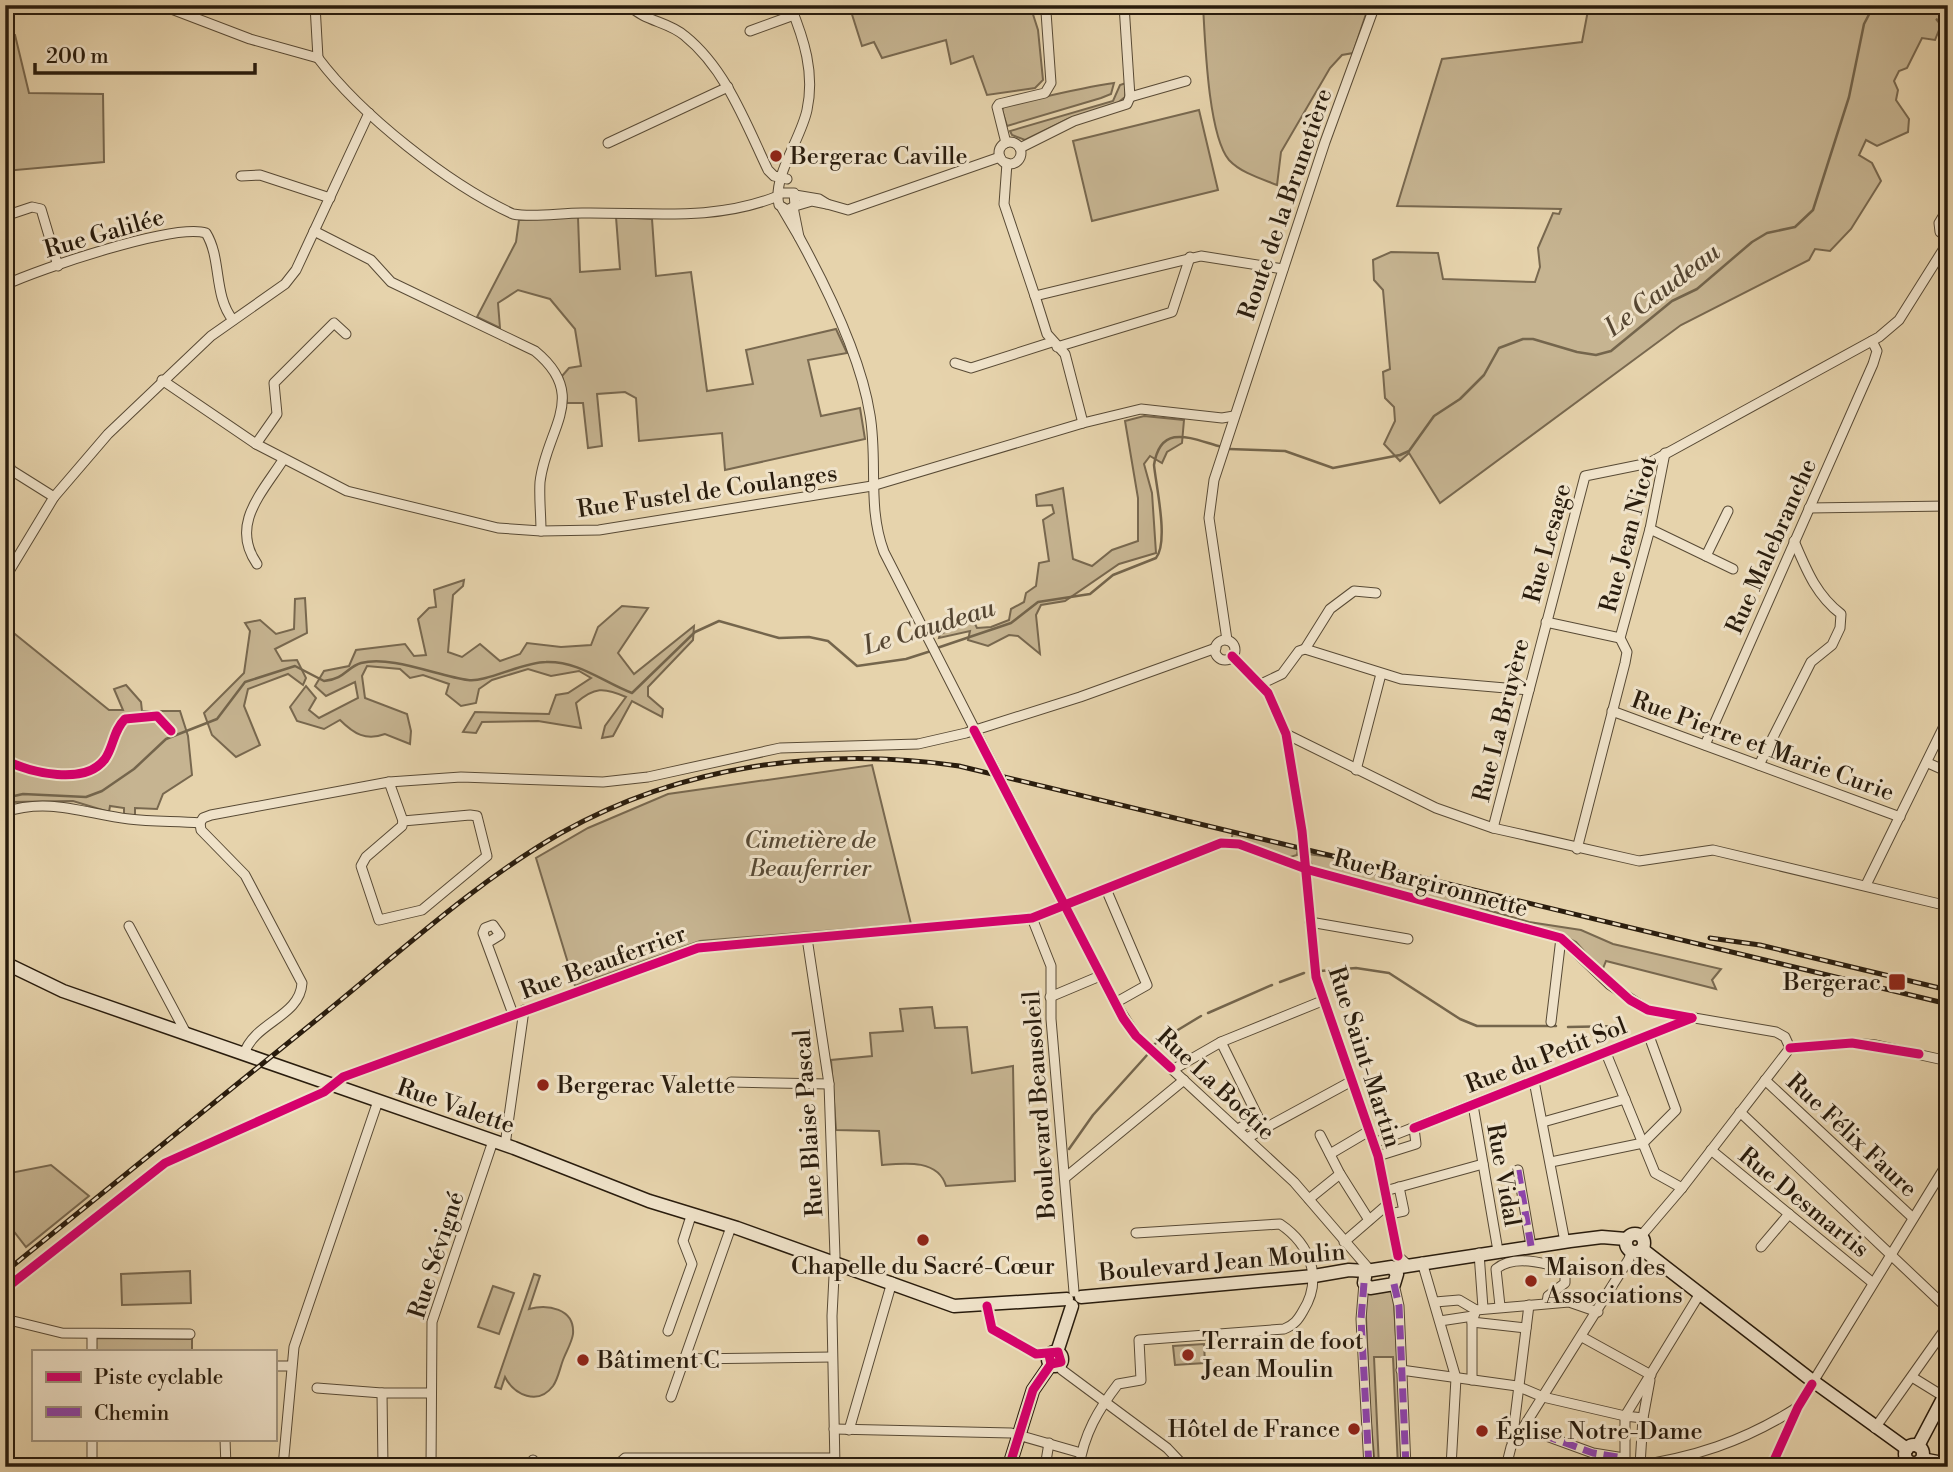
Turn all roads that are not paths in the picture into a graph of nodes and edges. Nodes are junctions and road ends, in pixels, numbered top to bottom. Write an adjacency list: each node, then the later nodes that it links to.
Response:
1 (161, 5): 10 (street)
2 (315, 5): 10 (street)
3 (629, 5): 12 (street)
4 (790, 5): 8 (street)
5 (1040, 5): 16 (street)
6 (1124, 5): 13 (street)
7 (1375, 5): 33 (street, Route de la Brunetière)
8 (794, 15): 9 (street); 20 (street)
9 (750, 31)
10 (318, 58): 14 (street)
11 (1186, 81): 13 (street)
12 (728, 87): 15 (street); 20 (street)
13 (1130, 97): 17 (street)
14 (369, 114): 22 (street); 23 (street)
15 (608, 143)
16 (1006, 143): 17 (street); 18 (street)
17 (1020, 148): 18 (street)
18 (1004, 160): 24 (street); 35 (street)
19 (241, 176): 22 (street)
20 (784, 179): 21 (street); 23 (street)
21 (794, 194): 23 (street); 24 (street); 25 (street)
22 (330, 198): 28 (street)
23 (781, 201): 25 (street); 29 (street)
24 (827, 204): 25 (street)
25 (794, 206): 29 (street)
26 (1948, 208): 30 (street)
27 (5, 216): 32 (street)
28 (314, 231): 36 (street); 54 (street)
29 (800, 237): 48 (street, Rue La Boétie)
30 (1948, 239): 38 (street, Rue Jean Nicot)
31 (1190, 257): 33 (street); 35 (street); 39 (street)
32 (58, 266): 34 (street, Rue Galilée); 36 (street, Rue Galilée)
33 (1283, 269): 42 (street, Route de la Brunetière)
34 (5, 285)
35 (1035, 296): 39 (street)
36 (233, 320): 41 (street)
37 (346, 334): 44 (street)
38 (1868, 343): 45 (street, Rue Jean Nicot); 51 (street, Rue Malebranche)
39 (1055, 345): 40 (street); 43 (street)
40 (955, 363)
41 (162, 380): 44 (street, Rue Fustel de Coulanges); 49 (street)
42 (1234, 416): 43 (street, Rue Fustel de Coulanges); 63 (street, Route de la Brunetière)
43 (1083, 423): 48 (street, Rue Fustel de Coulanges)
44 (256, 444): 47 (street, Rue Fustel de Coulanges)
45 (1665, 453): 53 (street, Rue Jean Nicot); 61 (street, Rue Lesage)
46 (6, 460): 49 (street)
47 (283, 460): 54 (street, Rue Fustel de Coulanges); 57 (street)
48 (872, 486): 54 (street, Rue Fustel de Coulanges); 72 (street, Rue La Boétie)
49 (54, 497): 59 (street)
50 (1948, 506): 51 (street)
51 (1809, 508): 55 (street, Rue Malebranche)
52 (1728, 511): 56 (street)
53 (1650, 529): 56 (street); 62 (street, Rue Jean Nicot)
54 (541, 531)
55 (1794, 541): 74 (street, Rue Malebranche); 76 (street)
56 (1706, 556): 58 (street)
57 (257, 564)
58 (1732, 569)
59 (5, 578)
60 (1376, 593): 65 (street)
61 (1546, 622): 62 (street); 69 (street, Rue La Bruyère)
62 (1620, 638): 70 (street, Rue Jean Nicot)
63 (1227, 640): 64 (street); 66 (street)
64 (1216, 648): 66 (street); 72 (street)
65 (1305, 649): 67 (street); 68 (street)
66 (1232, 656): 68 (street, Rue Saint-Martin)
67 (1381, 674): 69 (street); 77 (street)
68 (1261, 684): 73 (street, Rue Saint-Martin)
69 (1529, 690): 84 (street, Rue La Bruyère)
70 (1612, 711): 74 (street, Rue Pierre et Marie Curie); 85 (street, Rue Jean Nicot)
71 (1948, 718): 75 (street)
72 (974, 730): 79 (street); 91 (street, Rue La Boétie)
73 (1286, 734): 77 (street); 87 (street, Rue Saint-Martin)
74 (1705, 745): 76 (street, Rue Pierre et Marie Curie)
75 (1928, 763): 78 (street); 81 (street)
76 (1759, 765): 81 (street, Rue Pierre et Marie Curie)
77 (1356, 769): 84 (street)
78 (1948, 772)
79 (389, 782): 82 (street); 83 (street)
80 (5, 812): 83 (street)
81 (1900, 817): 89 (street)
82 (403, 821): 82 (street)
83 (200, 823): 114 (street)
84 (1493, 828): 85 (street)
85 (1577, 849): 88 (street)
86 (1821, 864): 88 (street)
87 (1304, 868): 90 (street, Rue Bargironnette); 94 (street, Rue Saint-Martin); 98 (street, Rue Bargironnette)
88 (1818, 875): 89 (street)
89 (1866, 885): 92 (street)
90 (1106, 889): 91 (street, Rue Bargironnette); 104 (street)
91 (1064, 906): 93 (street, Rue Beauferrier); 101 (street, Rue La Boétie)
92 (1948, 906)
93 (1032, 918): 96 (street, Rue Beauferrier); 102 (street, Boulevard Beausoleil)
94 (1310, 922): 97 (street); 103 (street, Rue Saint-Martin)
95 (129, 926): 109 (street)
96 (807, 938): 105 (street, Rue Beauferrier); 122 (street, Rue Blaise Pascal)
97 (1408, 939)
98 (1561, 939): 107 (street, Rue Bargironnette); 108 (street)
99 (486, 943): 106 (street)
100 (5, 963): 109 (main road, Rue Valette)
101 (1100, 976): 102 (street); 104 (street, Rue La Boétie)
102 (1051, 997): 145 (street, Boulevard Beausoleil)
103 (1322, 1001): 111 (street); 121 (street, Rue Saint-Martin)
104 (1115, 1003): 116 (street, Rue La Boétie)
105 (524, 1010): 106 (street, Rue Beauferrier); 134 (street, Rue Sévigné)
106 (513, 1014): 123 (street, Rue Beauferrier)
107 (1692, 1018): 110 (street, Rue du Petit Sol); 112 (street, Rue Bargironnette)
108 (1551, 1022)
109 (186, 1033): 114 (main road, Rue Valette)
110 (1649, 1036): 113 (street, Rue du Petit Sol); 136 (street)
111 (1221, 1042): 116 (street); 130 (street)
112 (1790, 1048): 115 (street); 118 (street)
113 (1606, 1053): 119 (street, Rue du Petit Sol); 124 (street)
114 (244, 1054): 123 (main road, Rue Valette)
115 (1948, 1061)
116 (1174, 1069): 117 (street, Rue La Boétie)
117 (1184, 1080): 130 (street, Rue La Boétie); 145 (street)
118 (1765, 1080): 127 (street); 155 (street, Rue Félix Faure)
119 (1534, 1081): 126 (street, Rue du Petit Sol); 128 (street)
120 (731, 1082): 122 (street)
121 (1350, 1082): 131 (street, Rue Saint-Martin); 133 (street)
122 (829, 1084): 170 (street, Rue Blaise Pascal)
123 (333, 1085): 125 (main road, Rue Valette); 177 (street, Rue Beauferrier)
124 (1625, 1098): 128 (street); 136 (street)
125 (378, 1101): 134 (main road, Rue Valette); 202 (street)
126 (1473, 1105): 129 (street, Rue du Petit Sol); 142 (street, Rue Vidal)
127 (1740, 1112): 137 (street); 168 (street)
128 (1542, 1122): 140 (street)
129 (1414, 1128): 135 (street, Rue du Petit Sol); 139 (street)
130 (1238, 1129): 133 (street, Rue La Boétie)
131 (1369, 1131): 135 (street, Rue Saint-Martin); 138 (street)
132 (1320, 1135): 138 (street)
133 (1247, 1138): 150 (street, Rue La Boétie)
134 (499, 1143): 146 (main road, Rue Valette); 212 (street, Rue Sévigné)
135 (1374, 1143): 139 (street, Rue Saint-Martin)
136 (1643, 1143): 140 (street); 148 (street)
137 (1711, 1150): 148 (street); 153 (street, Rue Desmartis)
138 (1330, 1154): 144 (street)
139 (1378, 1156): 149 (street, Rue Saint-Martin)
140 (1551, 1162): 161 (street)
141 (1948, 1162): 155 (street)
142 (1483, 1164): 147 (street); 165 (street, Rue Vidal)
143 (1518, 1170): 163 (street)
144 (1340, 1174): 150 (street); 157 (street)
145 (1066, 1177): 179 (street, Boulevard Beausoleil)
146 (615, 1186): 154 (main road, Rue Valette); 156 (main road, Rue Valette)
147 (1399, 1187): 149 (street); 152 (street)
148 (1682, 1188): 162 (street)
149 (1385, 1191): 151 (street, Rue Saint-Martin)
150 (1309, 1199): 160 (street, Rue La Boétie)
151 (1388, 1204): 152 (street, Rue Saint-Martin); 157 (street)
152 (1390, 1214): 171 (street, Rue Saint-Martin)
153 (1789, 1214): 164 (street); 176 (street, Rue Desmartis)
154 (691, 1216): 156 (main road, Rue Valette); 193 (street)
155 (1913, 1219): 168 (street)
156 (712, 1220): 158 (main road, Rue Valette)
157 (1369, 1220): 160 (street)
158 (732, 1227): 170 (main road, Rue Valette); 199 (street)
159 (1136, 1233): 174 (street)
160 (1344, 1242): 166 (street, Rue La Boétie)
161 (1565, 1242): 162 (main road); 163 (main road)
162 (1635, 1244): 178 (main road); 187 (street)
163 (1531, 1246): 165 (main road)
164 (1761, 1247)
165 (1498, 1251): 167 (main road)
166 (1354, 1252): 172 (street); 173 (street, Rue La Boétie)
167 (1479, 1253): 169 (main road); 188 (street)
168 (1889, 1257): 176 (street); 186 (street)
169 (1422, 1262): 171 (main road); 180 (street)
170 (835, 1263): 175 (main road, Rue Valette); 198 (street, Rue Blaise Pascal)
171 (1397, 1269): 173 (main road); 173 (main road); 203 (street, Rue Saint-Martin)
172 (1349, 1270): 173 (main road, Boulevard Jean Moulin); 174 (main road, Boulevard Jean Moulin)
173 (1367, 1274): 246 (street)
174 (1314, 1276): 179 (main road, Boulevard Jean Moulin); 216 (street)
175 (891, 1282): 183 (main road, Rue Valette); 223 (street)
176 (1873, 1283): 208 (street)
177 (5, 1289)
178 (1699, 1295): 204 (street); 208 (main road)
179 (1073, 1299): 184 (main road, Boulevard Jean Moulin); 200 (main road, Boulevard Beausoleil)
180 (1434, 1302): 188 (street); 190 (street)
181 (1547, 1303): 182 (street); 185 (street); 187 (street)
182 (1529, 1305): 185 (street); 192 (street)
183 (954, 1306): 184 (main road, Boulevard Jean Moulin)
184 (987, 1306): 200 (street)
185 (1500, 1307): 188 (street)
186 (1948, 1308)
187 (1598, 1312): 196 (street)
188 (1476, 1314): 190 (street); 192 (street); 207 (street)
189 (5, 1319): 194 (street)
190 (1440, 1321): 206 (street)
191 (1948, 1325): 205 (street)
192 (1526, 1328): 209 (street)
193 (668, 1331)
194 (92, 1334): 195 (street); 197 (street)
195 (190, 1334)
196 (1582, 1337): 204 (street); 214 (street)
197 (92, 1350)
198 (832, 1357): 199 (street); 222 (street, Rue Blaise Pascal)
199 (685, 1359): 215 (street)
200 (1054, 1359): 216 (street); 224 (main road, Boulevard Beausoleil)
201 (276, 1366): 202 (street)
202 (290, 1366): 238 (street)
203 (1401, 1370): 206 (street); 247 (street, Rue Saint-Martin)
204 (1651, 1375): 218 (street); 219 (street)
205 (1912, 1377): 213 (street); 221 (street)
206 (1456, 1378): 207 (street); 248 (street)
207 (1472, 1380): 209 (street)
208 (1814, 1381): 217 (street); 221 (main road)
209 (1517, 1386): 214 (street); 228 (street)
210 (317, 1388): 211 (street)
211 (382, 1393): 212 (street); 239 (street)
212 (429, 1393): 240 (street, Rue Sévigné)
213 (1946, 1395): 229 (main road)
214 (1543, 1396): 218 (street); 220 (street)
215 (671, 1397)
216 (1103, 1403): 230 (street); 245 (street)
217 (1798, 1407): 235 (street); 250 (street)
218 (1625, 1416): 219 (street); 233 (street)
219 (1643, 1418): 235 (street)
220 (1524, 1428): 228 (street); 233 (street)
221 (1875, 1428): 229 (main road)
222 (834, 1429): 223 (street); 231 (street, Rue Blaise Pascal)
223 (849, 1430): 224 (street)
224 (1020, 1435): 227 (street); 242 (main road, Boulevard Beausoleil)
225 (92, 1440): 236 (street)
226 (225, 1440): 237 (street)
227 (1049, 1443): 230 (street); 243 (street)
228 (1511, 1447): 249 (street)
229 (1912, 1447): 232 (main road)
230 (1081, 1452): 244 (street)
231 (834, 1462): 241 (street)
232 (1914, 1463): 234 (main road)
233 (1626, 1464): 235 (street)
234 (1948, 1464)
235 (1640, 1465)
236 (92, 1467)
237 (226, 1467)
238 (283, 1467)
239 (383, 1467)
240 (431, 1467)
241 (615, 1467)
242 (1009, 1467)
243 (1045, 1467)
244 (1079, 1467)
245 (1185, 1467)
246 (1369, 1467)
247 (1406, 1467)
248 (1451, 1467)
249 (1506, 1467)
250 (1771, 1467)

